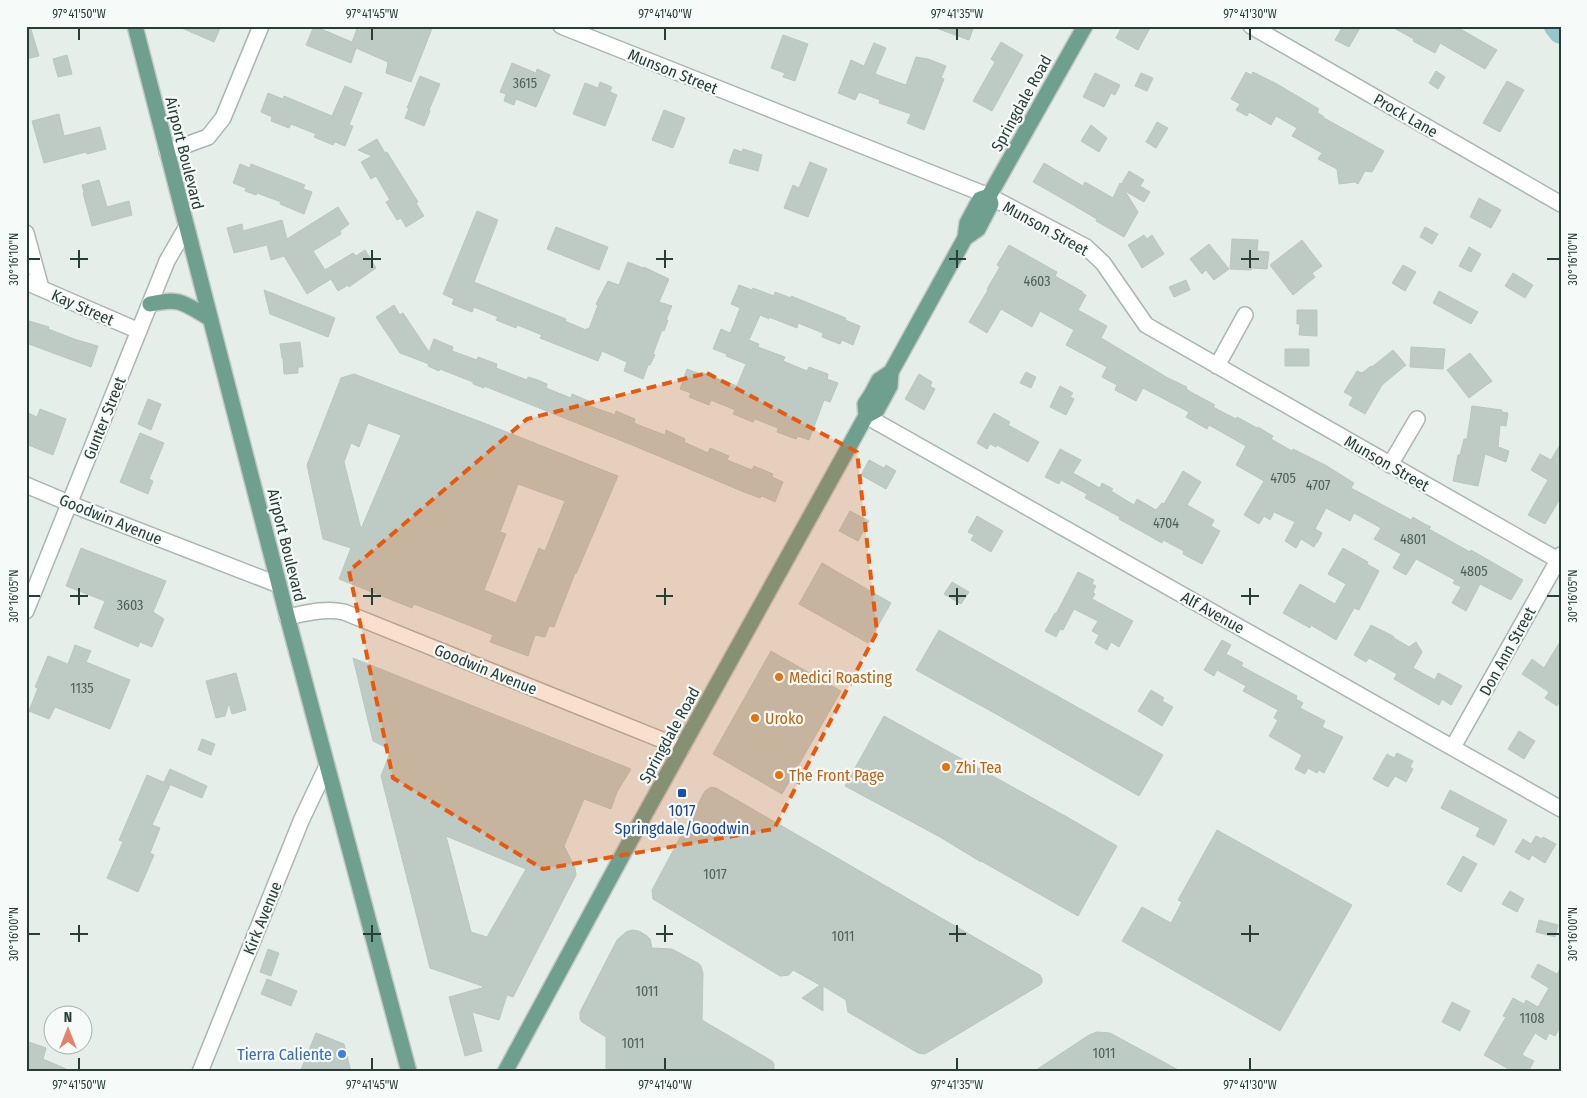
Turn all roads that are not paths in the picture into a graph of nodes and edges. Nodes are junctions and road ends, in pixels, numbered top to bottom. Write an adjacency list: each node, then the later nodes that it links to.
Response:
1 (135, 26): 6 (main road, Airport Boulevard)
2 (260, 26): 6 (street)
3 (560, 26): 7 (street, Munson Street)
4 (1084, 26): 7 (main road, Springdale Road)
5 (1251, 26): 8 (street, Prock Lane)
6 (167, 152): 9 (main road, Airport Boulevard)
7 (989, 196): 17 (street, Munson Street); 18 (main road, Springdale Road)
8 (1561, 204)
9 (186, 228): 13 (street, Gunter Street); 15 (main road, Airport Boulevard)
10 (26, 233): 12 (street)
11 (26, 282): 12 (street, Kay Street)
12 (41, 288): 16 (street, Kay Street)
13 (150, 304): 15 (main road); 16 (street, Gunter Street)
14 (1245, 315): 17 (street)
15 (209, 318): 24 (main road, Airport Boulevard)
16 (139, 331): 22 (street, Gunter Street)
17 (1217, 366): 20 (street, Munson Street)
18 (866, 416): 27 (street, Alf Avenue); 28 (main road, Springdale Road)
19 (1417, 419): 20 (street)
20 (1390, 466): 23 (street, Munson Street)
21 (26, 485): 22 (street, Goodwin Avenue)
22 (69, 503): 24 (street, Goodwin Avenue); 25 (street, Gunter Street)
23 (1559, 557): 27 (street, Don Ann Street)
24 (279, 585): 26 (main road, Airport Boulevard)
25 (26, 611)
26 (287, 617): 28 (street, Goodwin Avenue); 29 (main road, Airport Boulevard)
27 (1453, 747): 30 (street, Alf Avenue)
28 (682, 748): 33 (main road, Springdale Road)
29 (327, 766): 31 (street, Kirk Avenue); 32 (main road, Airport Boulevard)
30 (1561, 809)
31 (200, 1072)
32 (409, 1072)
33 (505, 1072)

